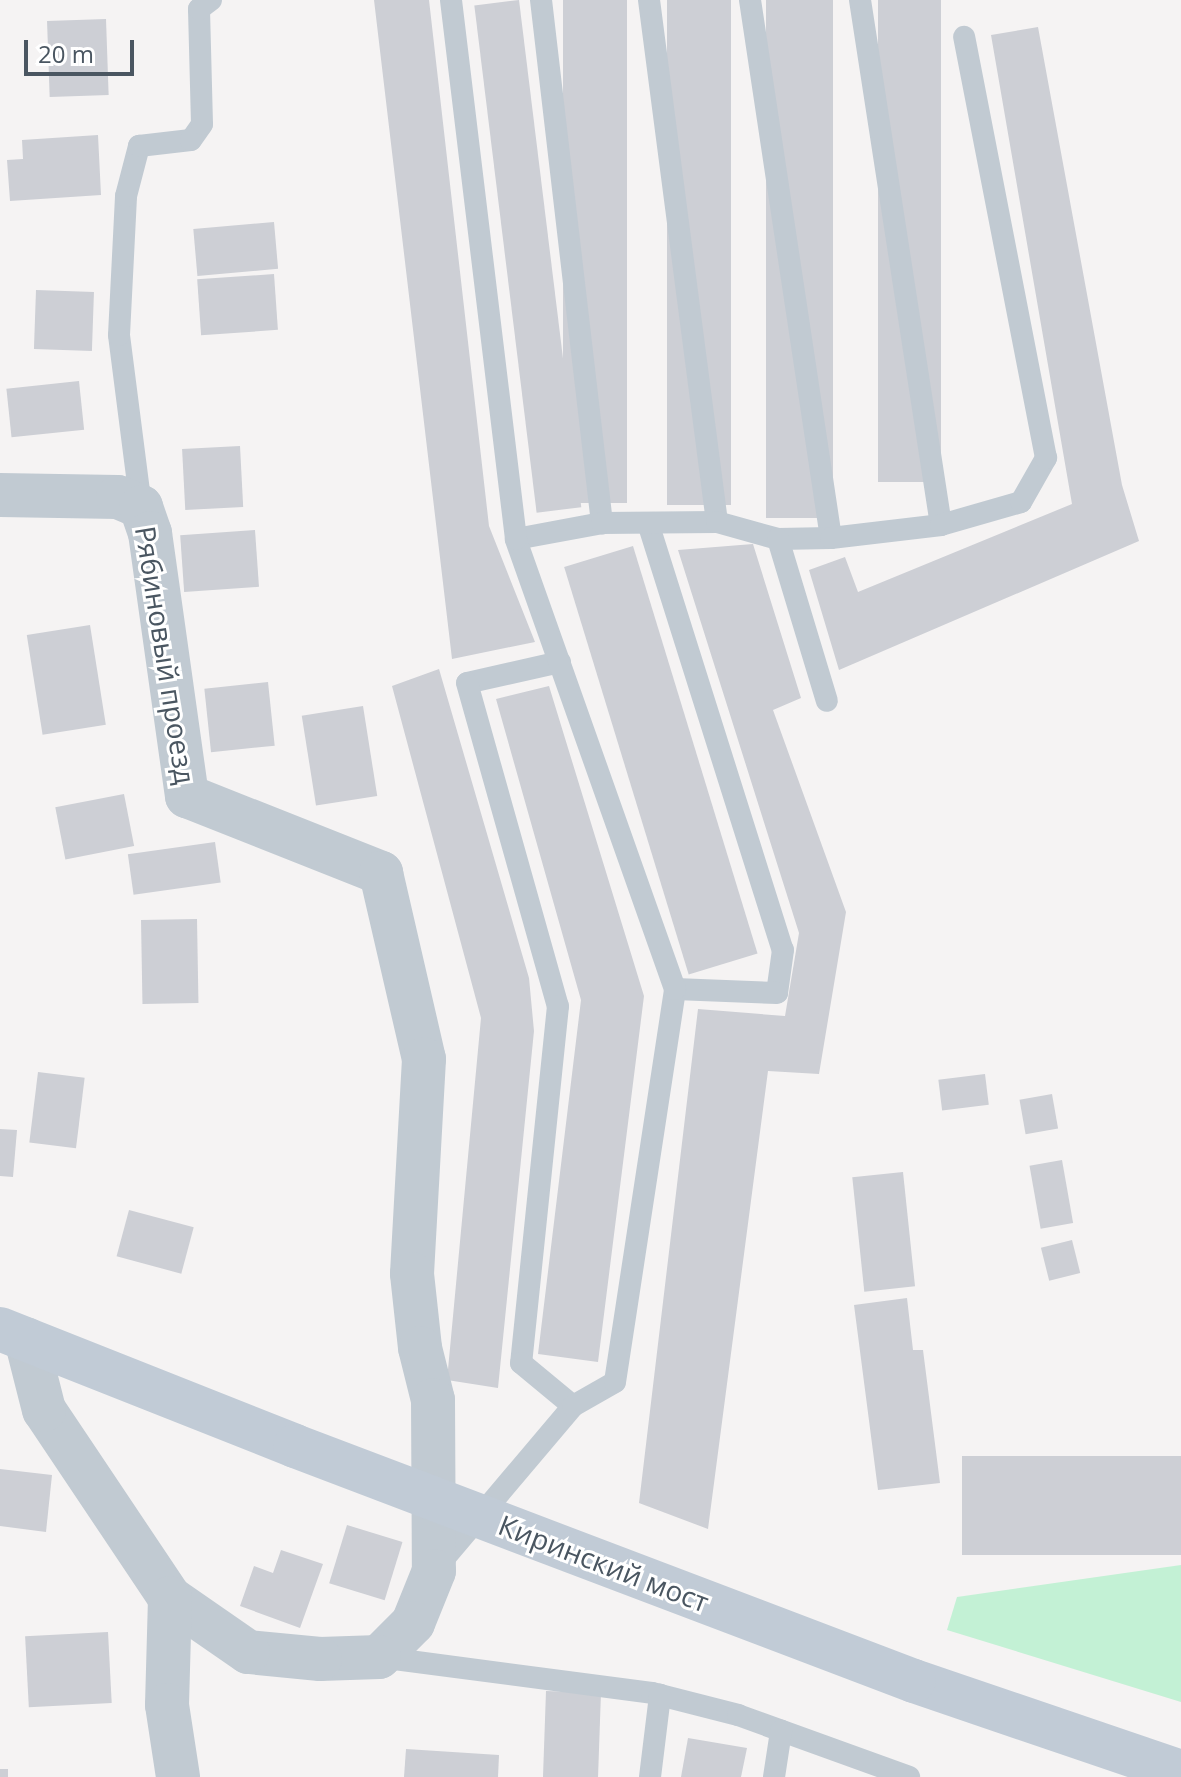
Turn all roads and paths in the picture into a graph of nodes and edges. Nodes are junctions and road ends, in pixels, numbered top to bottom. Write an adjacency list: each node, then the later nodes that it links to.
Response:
1 (211, 0): 9 (lane)
2 (451, 0): 15 (lane)
3 (541, 0): 11 (lane)
4 (649, 0): 10 (lane)
5 (750, 0): 14 (lane)
6 (860, 0): 13 (lane)
7 (964, 37): 13 (lane)
8 (0, 495): 9 (street, Рябиновый проезд)
9 (141, 507): 22 (street, Рябиновый проезд)
10 (717, 522): 12 (lane); 16 (lane)
11 (602, 523): 12 (lane); 15 (lane)
12 (648, 523): 19 (lane)
13 (941, 525): 14 (lane)
14 (831, 538): 16 (lane)
15 (516, 539): 17 (lane)
16 (778, 539): 18 (lane)
17 (560, 662): 19 (lane); 21 (lane)
18 (827, 701)
19 (675, 989): 21 (lane)
20 (13, 1334): 23 (street); 28 (street, Киринский мост, bridge)
21 (573, 1406): 22 (lane)
22 (434, 1571): 24 (street, Рябиновый проезд)
23 (170, 1598): 24 (street); 29 (street)
24 (379, 1657): 25 (lane)
25 (660, 1695): 26 (lane); 30 (lane)
26 (781, 1731): 27 (lane); 31 (lane)
27 (868, 1770): 32 (lane)
28 (1181, 1772)
29 (178, 1777)
30 (650, 1777)
31 (774, 1777)
32 (909, 1777)

